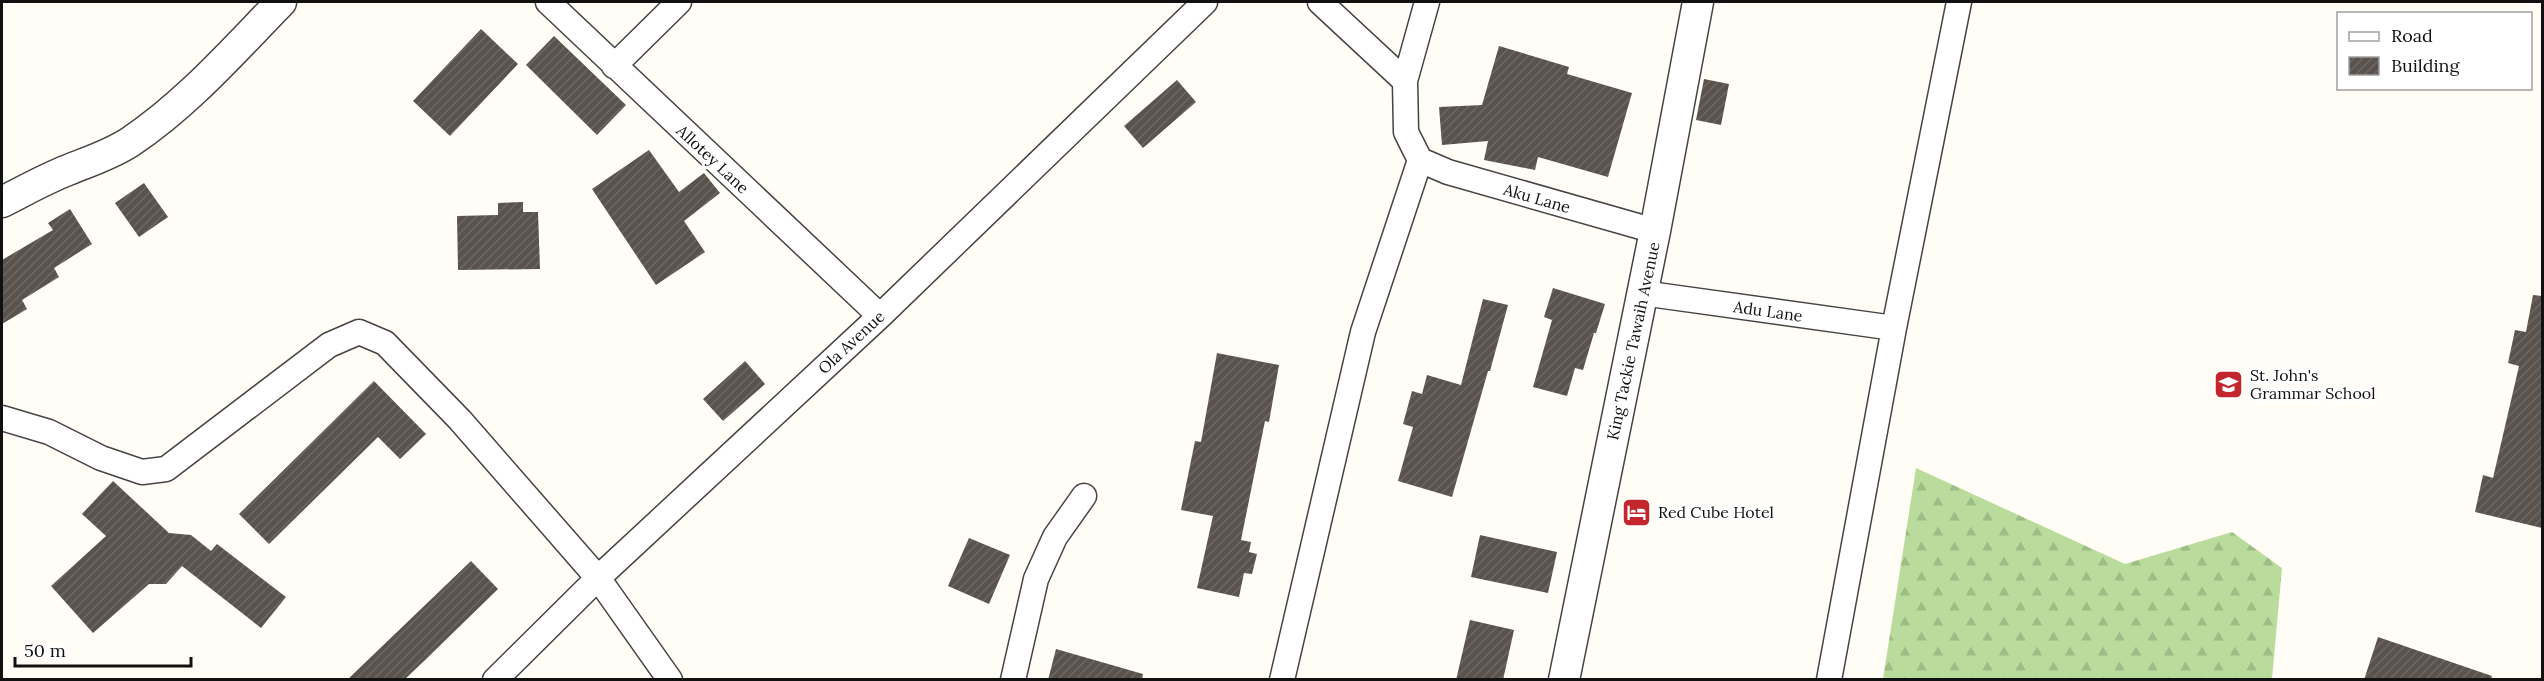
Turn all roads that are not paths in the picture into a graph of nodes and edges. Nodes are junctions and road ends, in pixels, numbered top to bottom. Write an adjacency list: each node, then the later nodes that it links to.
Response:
1 (281, 2): 12 (street)
2 (548, 2): 9 (street, Allotey Lane)
3 (679, 2): 9 (street)
4 (1205, 2): 15 (street, Ola Avenue)
5 (1320, 2): 10 (street)
6 (1427, 2): 10 (street)
7 (1698, 2): 13 (street, King Tackie Tawaih Avenue)
8 (1959, 2): 16 (street)
9 (614, 66): 15 (street, Allotey Lane)
10 (1405, 81): 11 (street)
11 (1420, 160): 13 (street, Aku Lane); 23 (street)
12 (2, 202)
13 (1655, 231): 14 (street, King Tackie Tawaih Avenue)
14 (1642, 293): 16 (street, Adu Lane); 24 (street, King Tackie Tawaih Avenue)
15 (880, 316): 19 (street, Ola Avenue)
16 (1894, 328): 25 (street)
17 (2, 418): 19 (street)
18 (1084, 496): 22 (street)
19 (598, 578): 20 (street, Ola Avenue); 21 (street)
20 (495, 680)
21 (670, 680)
22 (1013, 680)
23 (1282, 680)
24 (1564, 680)
25 (1829, 680)

